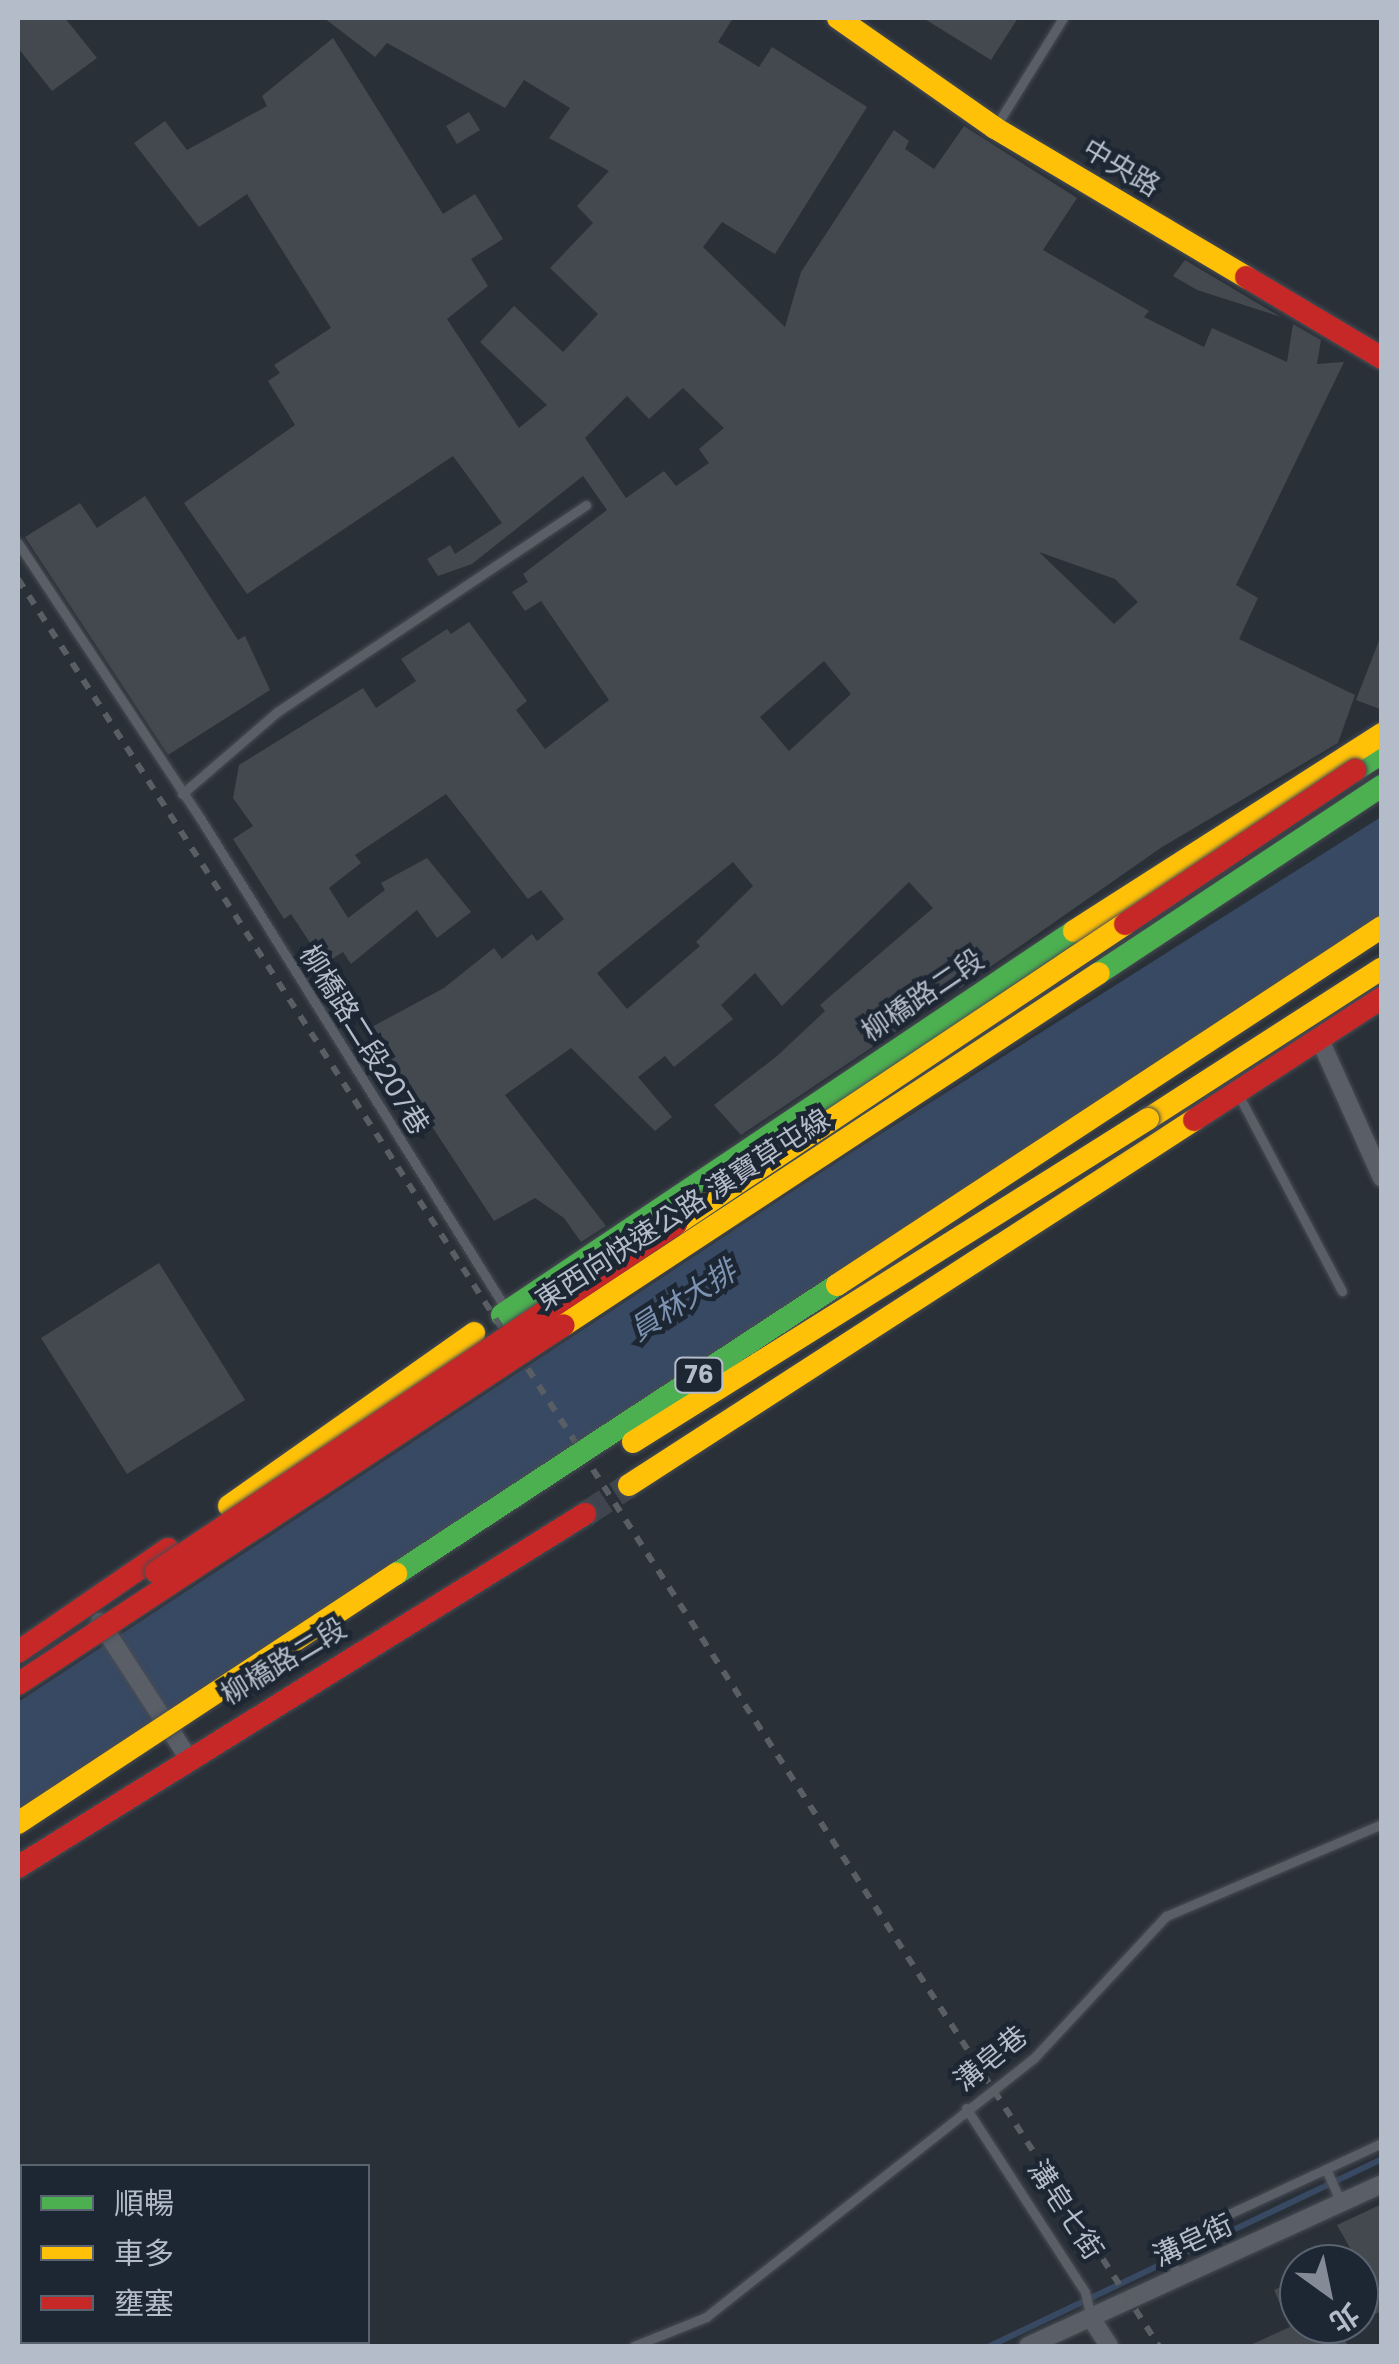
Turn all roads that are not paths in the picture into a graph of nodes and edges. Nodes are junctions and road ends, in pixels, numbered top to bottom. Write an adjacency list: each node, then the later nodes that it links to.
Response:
1 (838, 18): 3 (main road, 中央路)
2 (1063, 18): 3 (lane)
3 (996, 128): 4 (main road, 中央路)
4 (1382, 358)
5 (586, 505): 10 (lane)
6 (18, 544): 10 (lane, 柳橋路二段207巷)
7 (1382, 734): 18 (main road, 柳橋路二段)
8 (1382, 753): 23 (main road, bridge)
9 (1382, 786): 23 (main road, 東西向快速公路 漢寶草屯線, bridge)
10 (182, 794): 18 (lane, 柳橋路二段207巷)
11 (1382, 927): 25 (main road, 76, bridge)
12 (1382, 968): 25 (main road, bridge)
13 (1382, 998): 14 (main road)
14 (1320, 1040): 15 (main road); 16 (street)
15 (1237, 1091): 17 (lane); 20 (main road)
16 (1382, 1178)
17 (1342, 1291)
18 (505, 1313)
19 (474, 1333): 22 (main road)
20 (630, 1485)
21 (585, 1514): 27 (main road, 柳橋路二段)
22 (89, 1605): 23 (street); 24 (main road)
23 (115, 1626): 26 (main road, 東西向快速公路 漢寶草屯線, bridge); 27 (street)
24 (18, 1652)
25 (257, 1665): 28 (main road, 76, bridge)
26 (18, 1684)
27 (187, 1756): 30 (main road, 柳橋路二段)
28 (18, 1823)
29 (1382, 1824): 31 (lane, 溝皂巷)
30 (18, 1866)
31 (966, 2108): 37 (lane, 溝皂七街); 38 (lane, 溝皂巷)
32 (1382, 2144): 33 (lane)
33 (1326, 2169): 35 (lane); 36 (lane)
34 (1381, 2184): 35 (street, 溝皂街)
35 (1341, 2203): 36 (street, 溝皂街)
36 (1180, 2277): 37 (street, 溝皂街)
37 (1092, 2318): 39 (street, 溝皂街); 40 (street, 溝皂七街)
38 (634, 2346)
39 (1028, 2346)
40 (1109, 2346)

